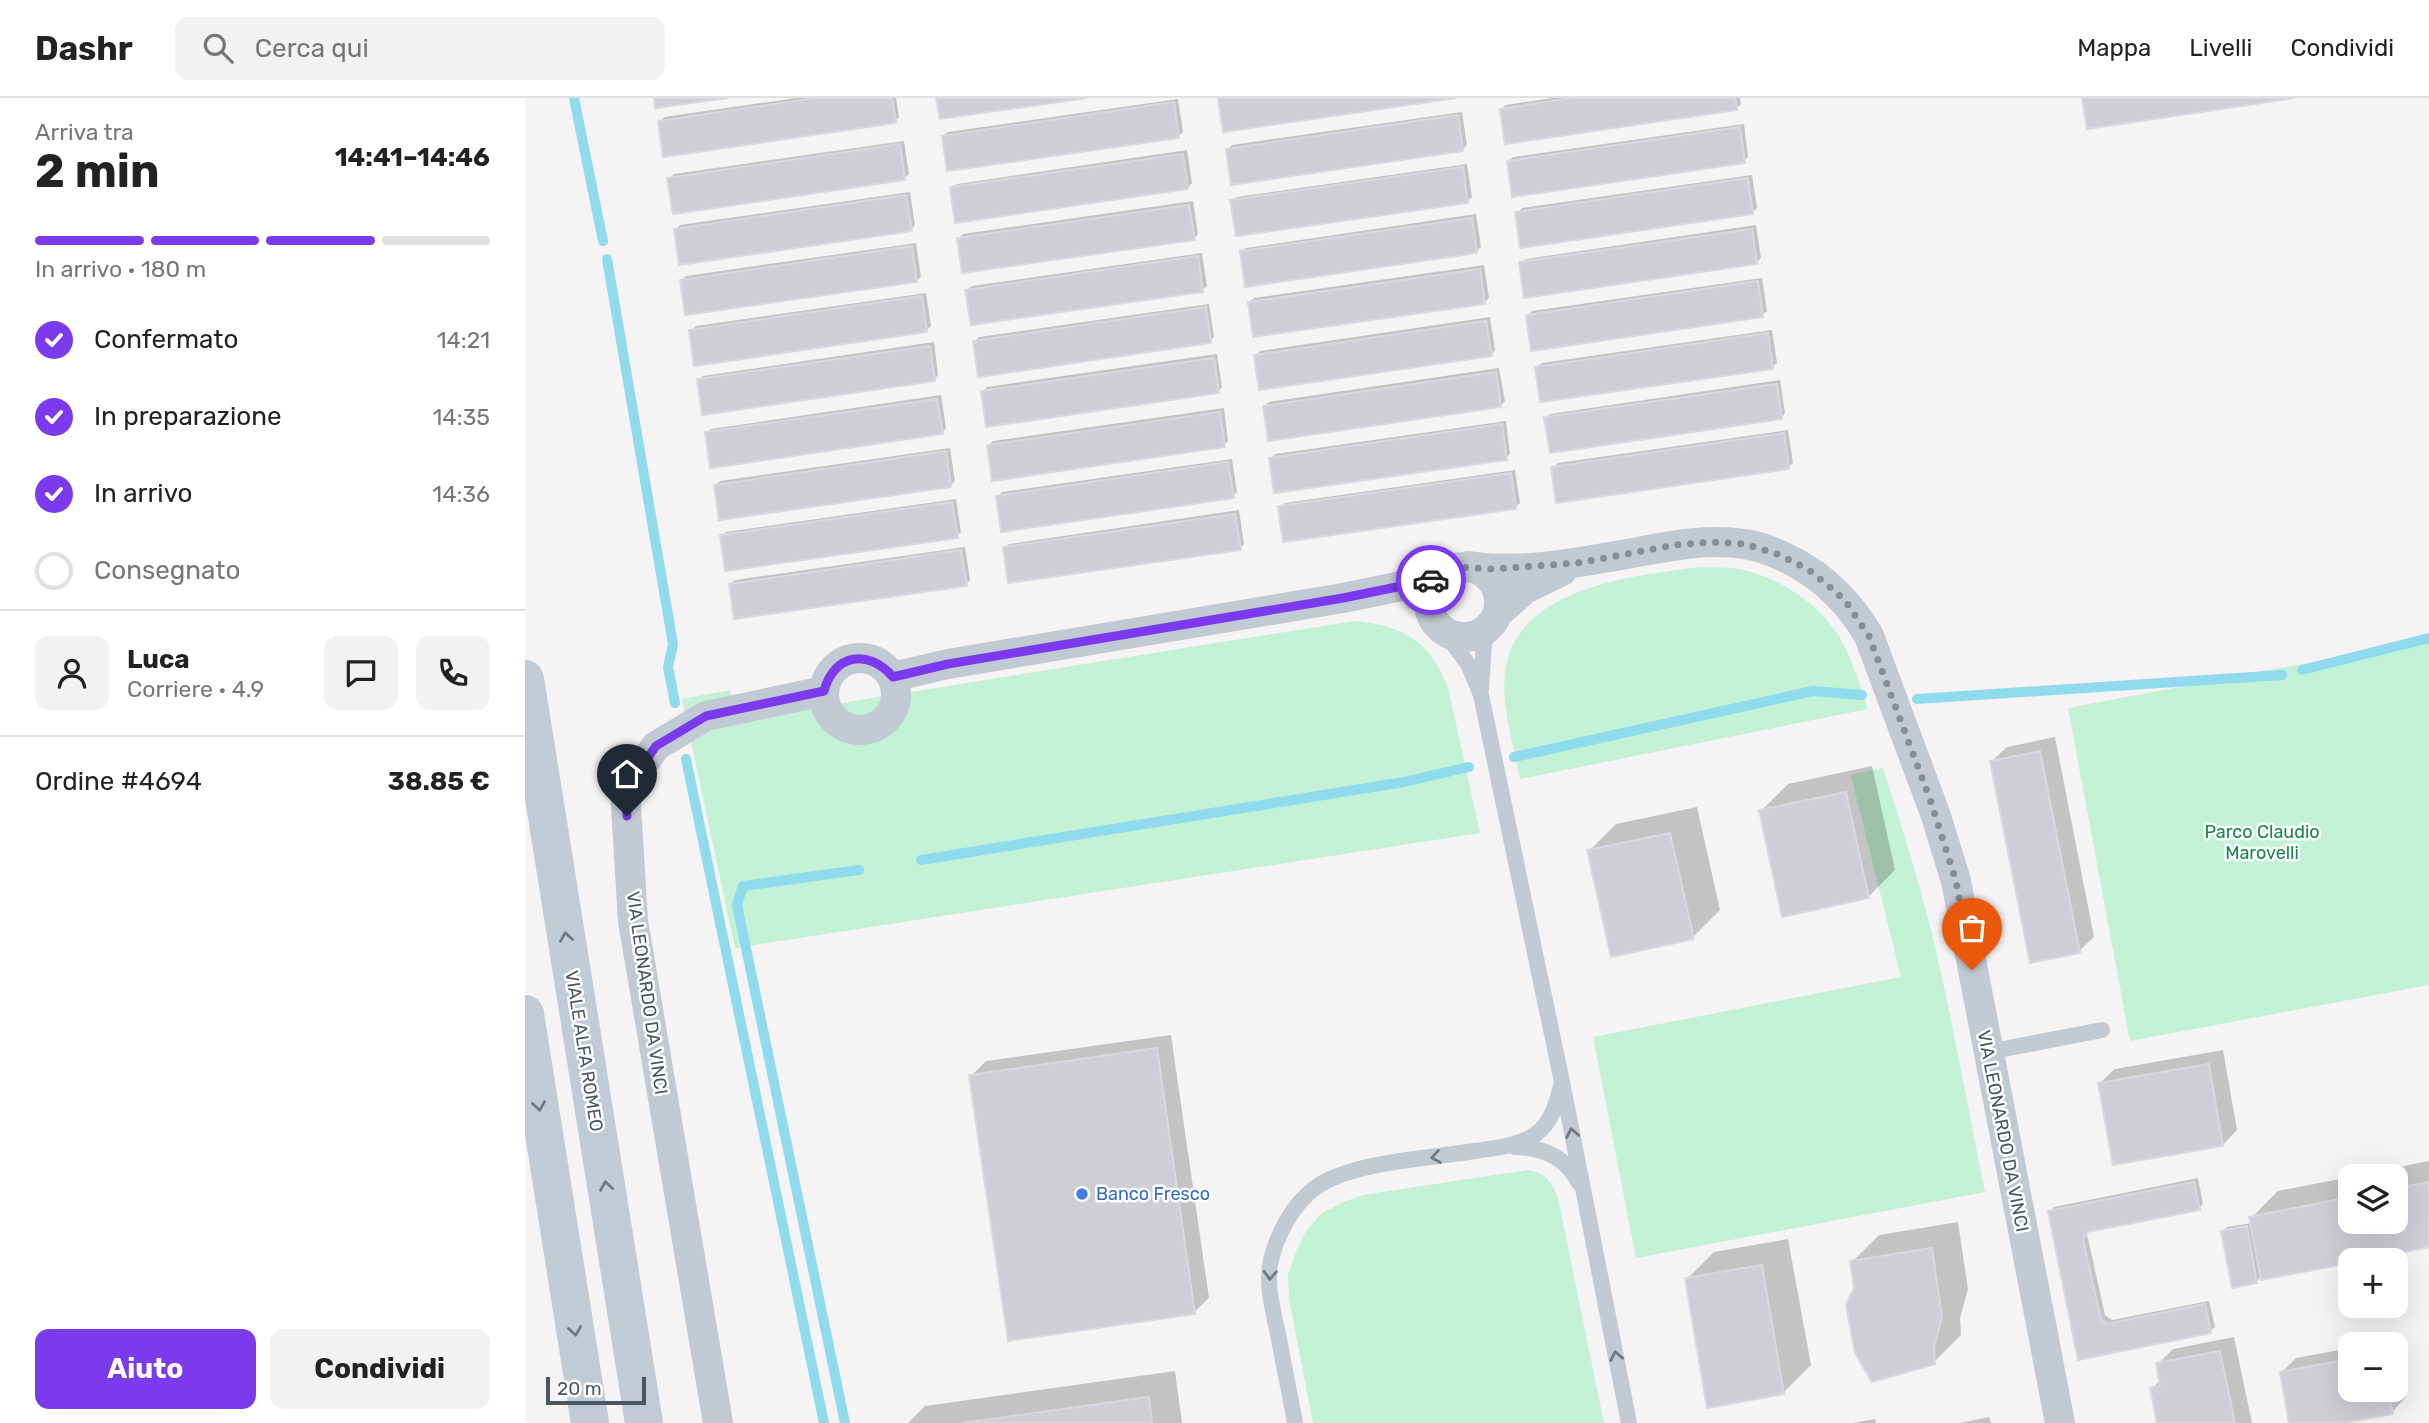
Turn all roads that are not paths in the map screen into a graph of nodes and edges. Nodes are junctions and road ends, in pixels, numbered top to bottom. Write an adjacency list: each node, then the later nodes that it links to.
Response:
1 (1578, 563): 2 (street, VIA LEONARDO DA VINCI); 5 (street, VIA LEONARDO DA VINCI); 13 (street, VIA LEONARDO DA VINCI)
2 (1468, 566): 3 (street); 5 (street)
3 (1436, 579): 4 (street); 6 (street)
4 (1343, 598): 6 (street); 7 (street)
5 (1496, 617): 6 (street); 10 (lane)
6 (1437, 623): 10 (lane)
7 (893, 677): 9 (street); 9 (street)
8 (525, 679): 17 (main road, VIALE ALFA ROMEO, one-way to 8)
9 (824, 691): 21 (street, VIA LEONARDO DA VINCI)
10 (1481, 695): 14 (lane)
11 (525, 1014): 18 (main road, one-way to 18)
12 (2102, 1030): 13 (lane)
13 (1988, 1052): 24 (street, VIA LEONARDO DA VINCI)
14 (1562, 1082): 15 (lane); 16 (lane, one-way to 14)
15 (1503, 1147): 16 (lane); 22 (lane, one-way to 22)
16 (1583, 1192): 23 (lane, one-way to 16)
17 (612, 1223): 19 (main road, VIALE ALFA ROMEO); 20 (street)
18 (590, 1423)
19 (644, 1423)
20 (655, 1423)
21 (719, 1423)
22 (1295, 1423)
23 (1629, 1423)
24 (2060, 1423)

